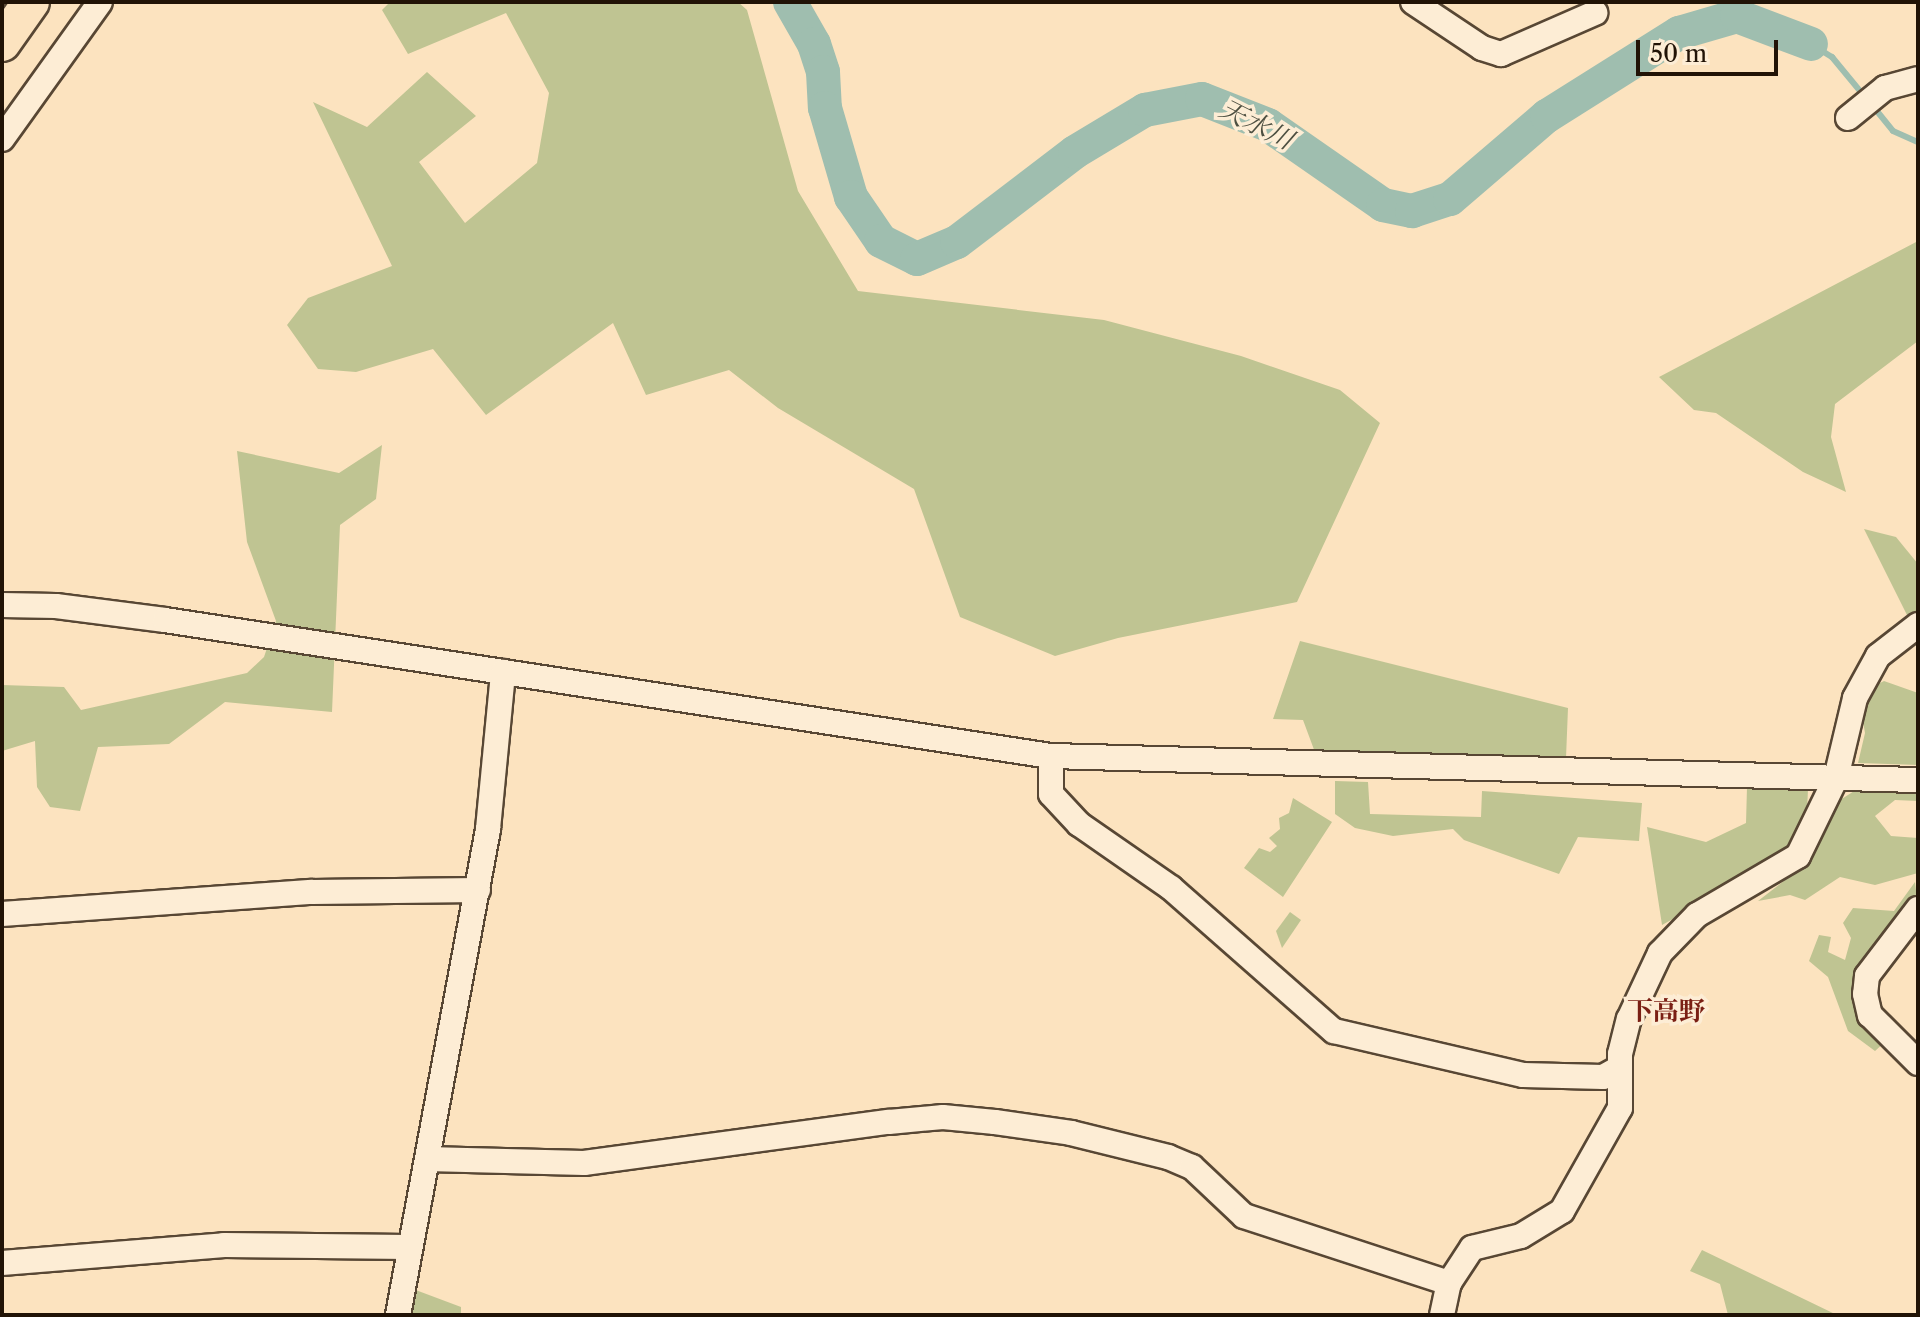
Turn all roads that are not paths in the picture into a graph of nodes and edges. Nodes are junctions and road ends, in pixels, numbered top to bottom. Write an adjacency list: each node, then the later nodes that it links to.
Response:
1 (31, 2): 5 (highway)
2 (100, 2): 8 (street)
3 (1413, 2): 4 (street)
4 (1595, 13)
5 (2, 43)
6 (1918, 79): 7 (street)
7 (1848, 118)
8 (2, 139)
9 (2, 605): 11 (street)
10 (1918, 625): 13 (street)
11 (503, 672): 12 (street); 15 (street)
12 (1051, 756): 13 (street); 19 (street)
13 (1836, 778): 14 (street); 19 (street)
14 (1918, 780)
15 (478, 890): 17 (street); 20 (street)
16 (1918, 909): 18 (street)
17 (2, 914)
18 (1918, 1063)
19 (1619, 1068): 23 (street)
20 (427, 1159): 21 (street); 23 (street)
21 (408, 1247): 22 (street); 24 (street)
22 (2, 1263)
23 (1449, 1283): 25 (street)
24 (398, 1315)
25 (1442, 1315)

